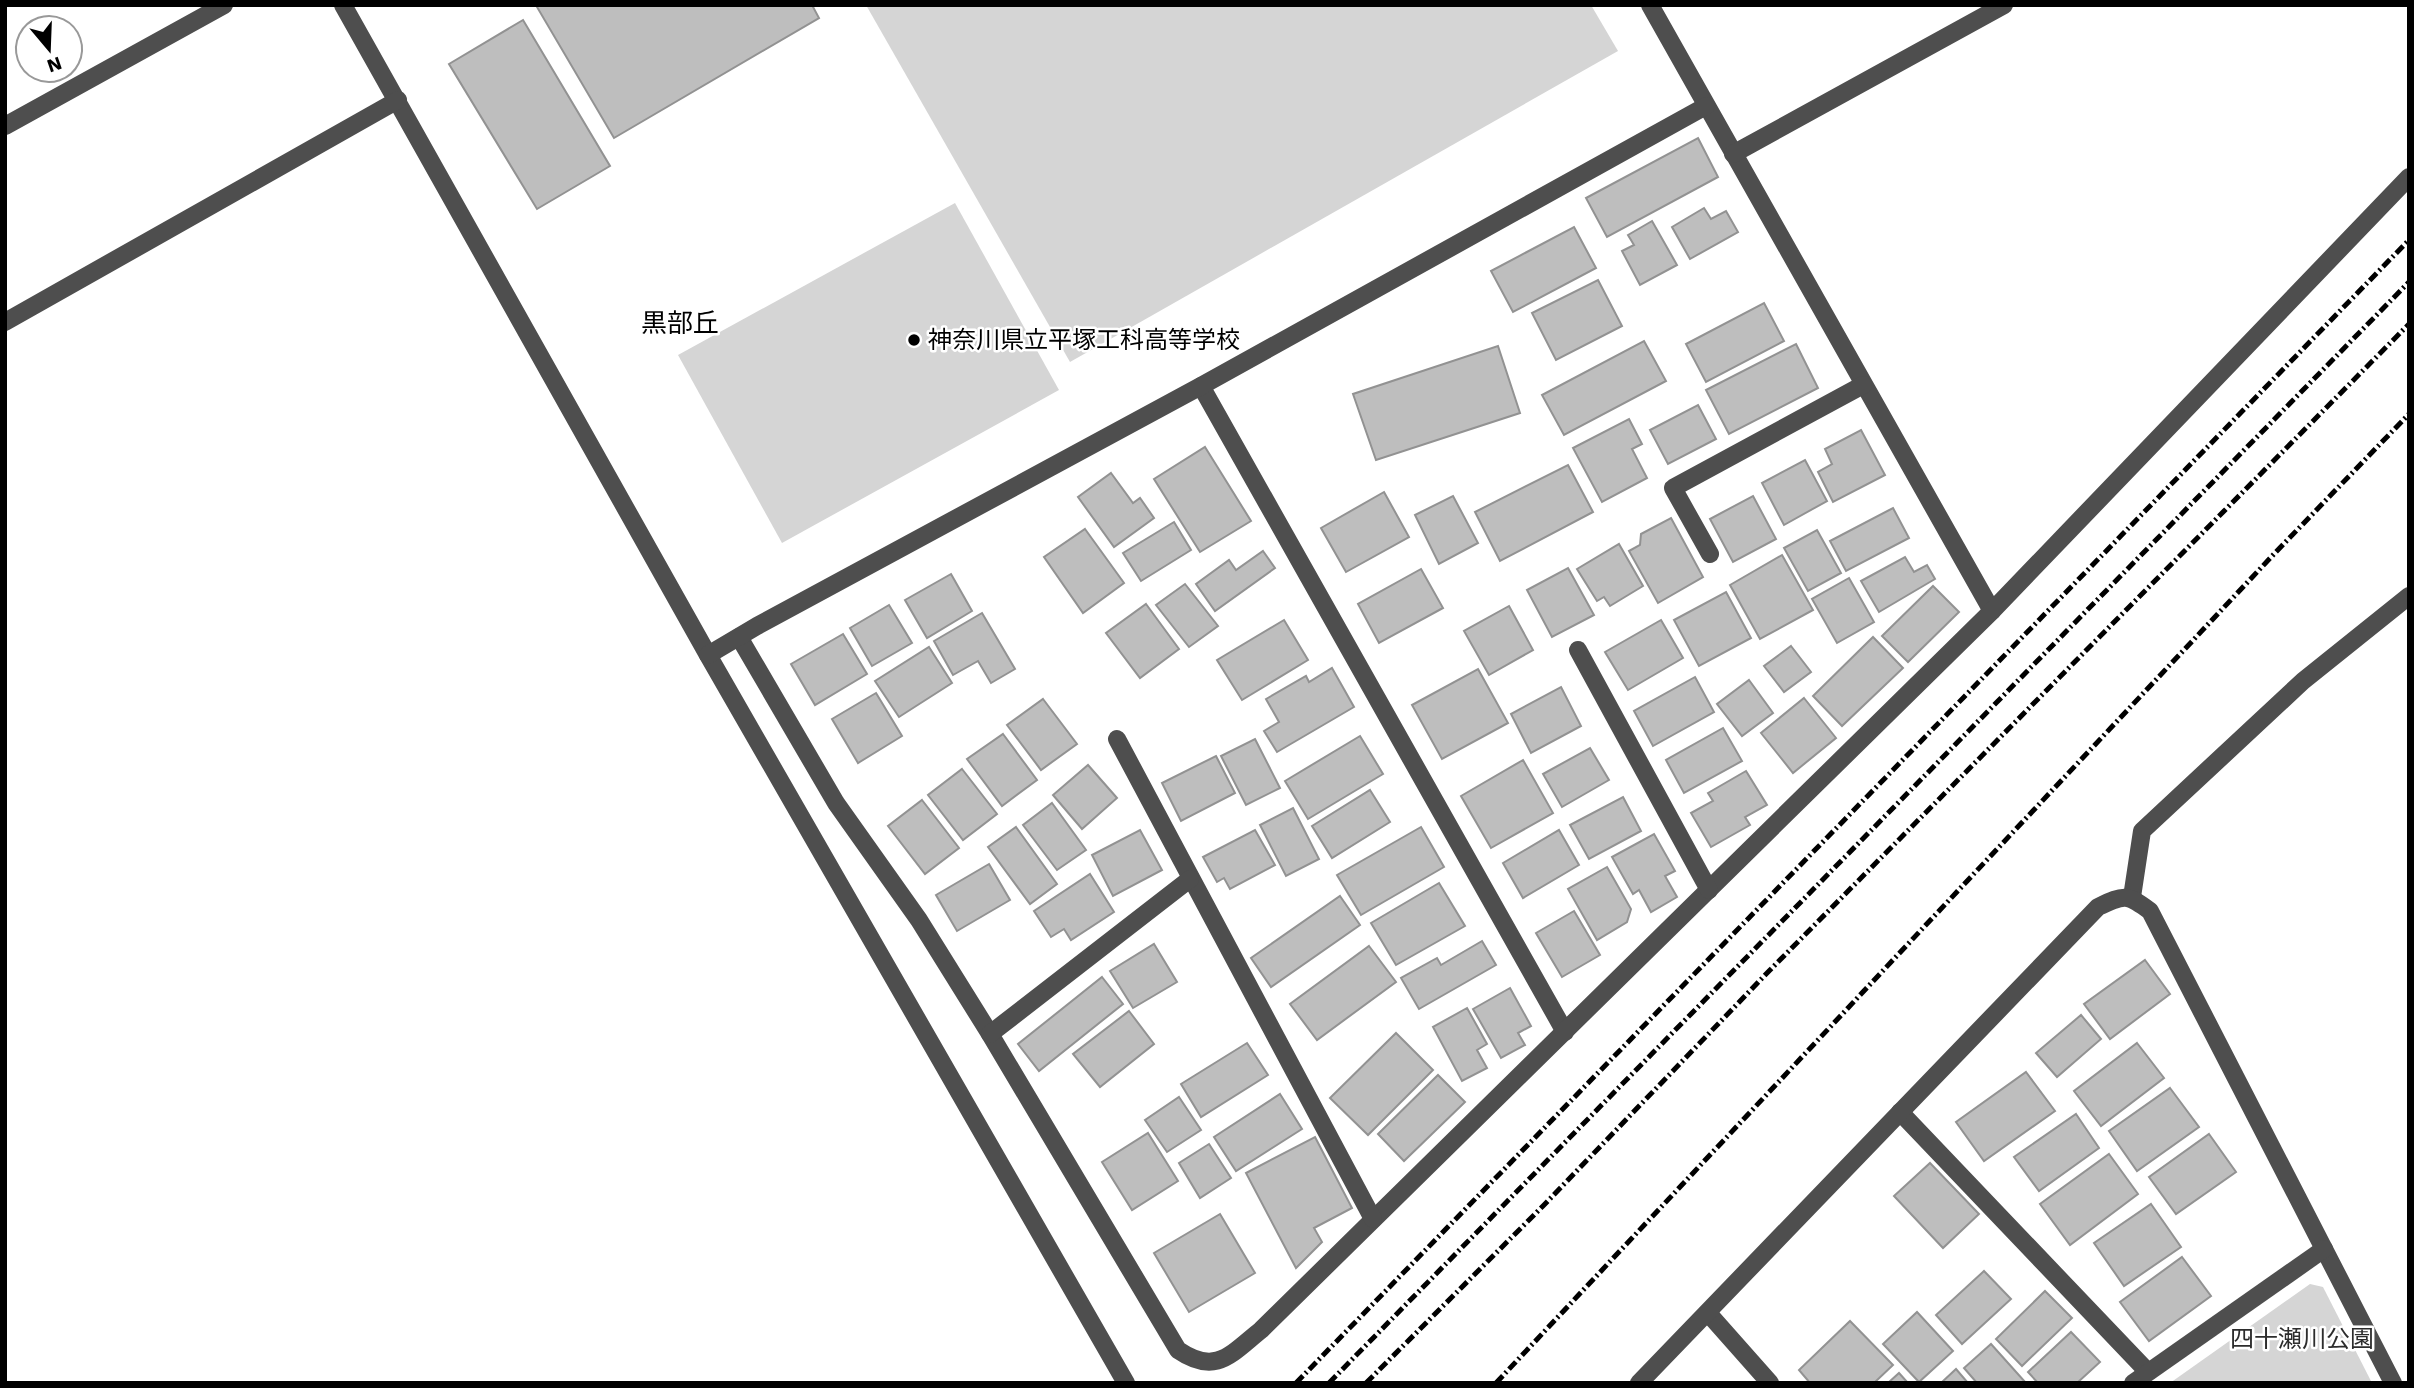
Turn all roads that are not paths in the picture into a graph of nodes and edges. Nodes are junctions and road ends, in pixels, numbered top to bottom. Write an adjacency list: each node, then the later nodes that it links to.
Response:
1 (224, 5): 7 (street)
2 (342, 5): 5 (street)
3 (1650, 5): 6 (street)
4 (2004, 5): 8 (street)
5 (398, 100): 10 (street); 18 (street)
6 (1706, 106): 8 (street); 12 (street)
7 (5, 126)
8 (1733, 153): 11 (street)
9 (2409, 177): 15 (street)
10 (5, 322)
11 (1864, 385): 13 (street); 15 (street)
12 (1201, 386): 16 (street); 23 (street)
13 (1710, 554)
14 (2409, 596): 22 (street)
15 (1992, 611): 21 (street)
16 (739, 637): 18 (street); 24 (street)
17 (1578, 650): 21 (street)
18 (708, 655): 30 (street)
19 (1117, 739): 20 (street)
20 (1190, 878): 24 (street); 26 (street)
21 (1709, 890): 23 (street)
22 (2132, 897): 25 (street); 27 (street)
23 (1565, 1032): 26 (street)
24 (990, 1034): 26 (street)
25 (1900, 1112): 28 (street); 29 (street)
26 (1373, 1219)
27 (2323, 1250): 29 (street); 33 (street)
28 (1708, 1313): 31 (street); 32 (street)
29 (2141, 1377)
30 (1126, 1383)
31 (1639, 1383)
32 (1770, 1383)
33 (2393, 1383)

